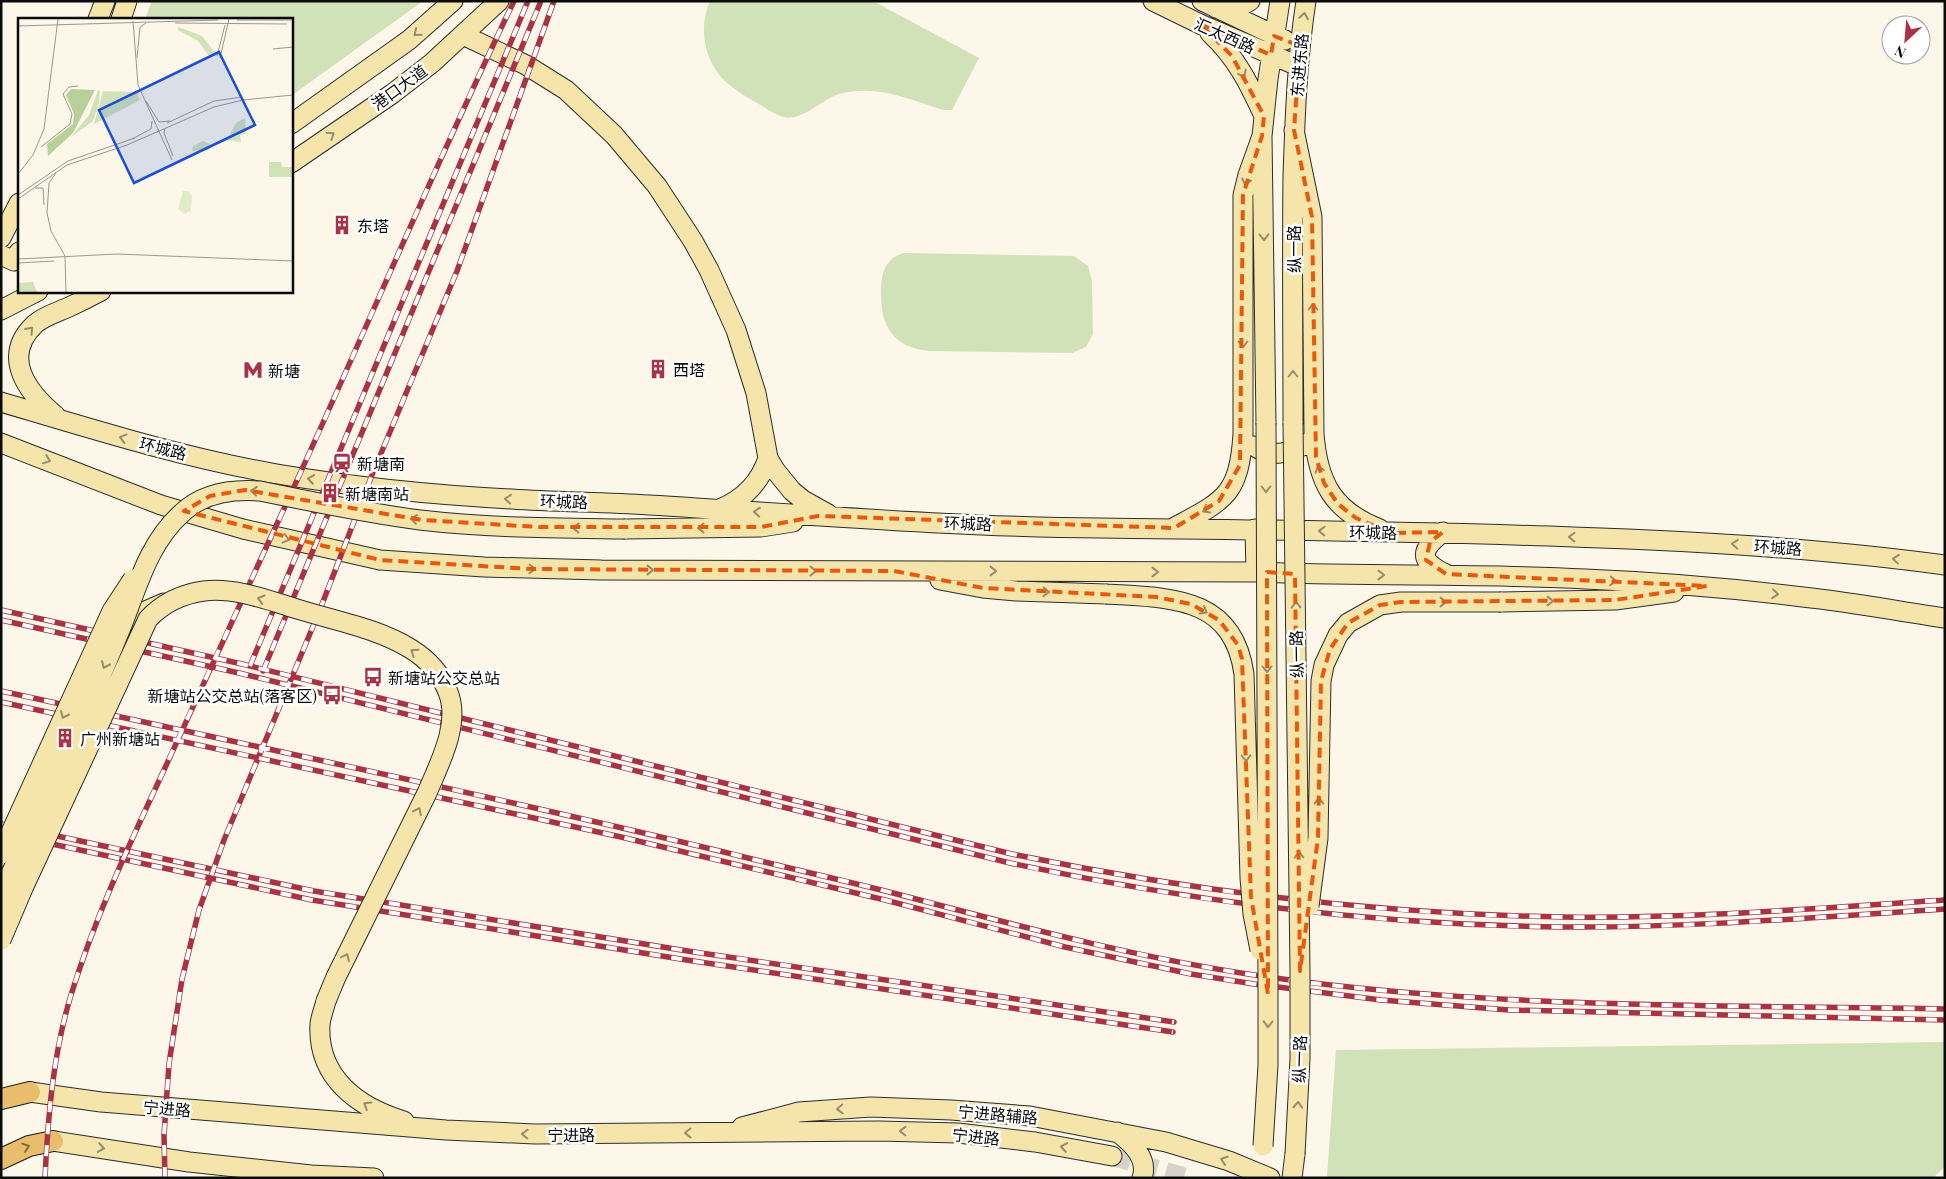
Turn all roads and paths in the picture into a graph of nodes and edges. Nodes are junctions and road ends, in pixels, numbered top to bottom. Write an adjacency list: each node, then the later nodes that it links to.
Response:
1 (105, 1): 10 (main road)
2 (128, 1): 11 (main road)
3 (454, 1): 19 (main road, 港口大道, one-way to 19)
4 (499, 1): 13 (main road, 港口大道)
5 (1152, 1): 12 (main road, 汇太西路)
6 (1250, 1): 9 (main road)
7 (1280, 1): 14 (main road, 东进东路)
8 (1306, 1): 15 (main road, 东进东路, one-way to 8)
9 (1209, 5): 14 (main road, 汇太西路)
10 (98, 18)
11 (120, 18)
12 (1200, 24): 16 (main road, 汇太西路); 18 (main road, one-way to 18)
13 (463, 35): 22 (main road, 港口大道, one-way to 13); 35 (main road)
14 (1274, 36): 15 (main road, 汇太西路); 16 (main road, 东进东路)
15 (1300, 46): 17 (main road, 东进东路)
16 (1272, 55): 17 (main road, 汇太西路); 18 (main road, 东进东路)
17 (1298, 66): 20 (main road, 东进东路)
18 (1264, 116): 21 (main road, 东进东路)
19 (292, 123)
20 (1294, 130): 33 (main road, one-way to 20); 55 (main road, 纵一路, one-way to 20, bridge)
21 (1262, 136): 32 (main road, one-way to 32); 56 (main road, 纵一路, one-way to 56, bridge)
22 (292, 162)
23 (18, 205): 24 (main road)
24 (1, 238)
25 (18, 254): 26 (main road)
26 (1, 255)
27 (36, 292): 29 (main road)
28 (99, 292): 31 (main road, one-way to 28)
29 (1, 310)
30 (1, 402): 31 (main road, 环城路)
31 (60, 420): 36 (main road, 环城路, one-way to 31)
32 (1243, 434): 33 (main road); 39 (main road, one-way to 39)
33 (1314, 434): 42 (main road, one-way to 33)
34 (1, 443): 45 (main road, one-way to 45)
35 (768, 458): 36 (main road); 38 (main road)
36 (720, 509): 37 (main road, 环城路, one-way to 36)
37 (818, 516): 38 (main road, 环城路); 43 (main road, one-way to 43, bridge)
38 (841, 518): 39 (main road, 环城路)
39 (1174, 528): 40 (main road, 环城路)
40 (1255, 529): 42 (main road, 环城路, one-way to 40); 46 (main road)
41 (1443, 532): 42 (main road, 环城路); 44 (main road, 环城路, one-way to 41); 47 (main road)
42 (1391, 533)
43 (145, 565): 51 (main road, bridge); 52 (main road, one-way to 52, bridge)
44 (1945, 565)
45 (894, 571): 46 (main road, one-way to 46); 56 (main road, one-way to 56, bridge)
46 (1256, 572): 47 (main road, one-way to 47)
47 (1446, 574): 48 (main road, one-way to 48)
48 (1707, 586): 50 (main road, one-way to 50); 55 (main road, one-way to 48, bridge)
49 (170, 601): 51 (main road, bridge); 54 (main road, bridge); 59 (main road, one-way to 49, bridge)
50 (1945, 618)
51 (119, 635): 53 (main road, one-way to 53, bridge)
52 (1, 854)
53 (1, 904)
54 (1, 940)
55 (1300, 971): 68 (main road, 纵一路, one-way to 55, bridge)
56 (1268, 994): 65 (main road, 纵一路, one-way to 65, bridge)
57 (30, 1092): 58 (main road); 59 (main road, 宁进路)
58 (1, 1099)
59 (446, 1130): 61 (main road, 宁进路, one-way to 59)
60 (1115, 1131): 61 (main road, 宁进路辅路, one-way to 61); 65 (main road, 宁进路辅路, one-way to 60); 67 (main road)
61 (721, 1133): 63 (main road, 宁进路, one-way to 61)
62 (53, 1141): 64 (main road, one-way to 62); 66 (main road, one-way to 66)
63 (1112, 1156)
64 (1, 1158)
65 (1263, 1176)
66 (374, 1178)
67 (1142, 1178)
68 (1292, 1178)

